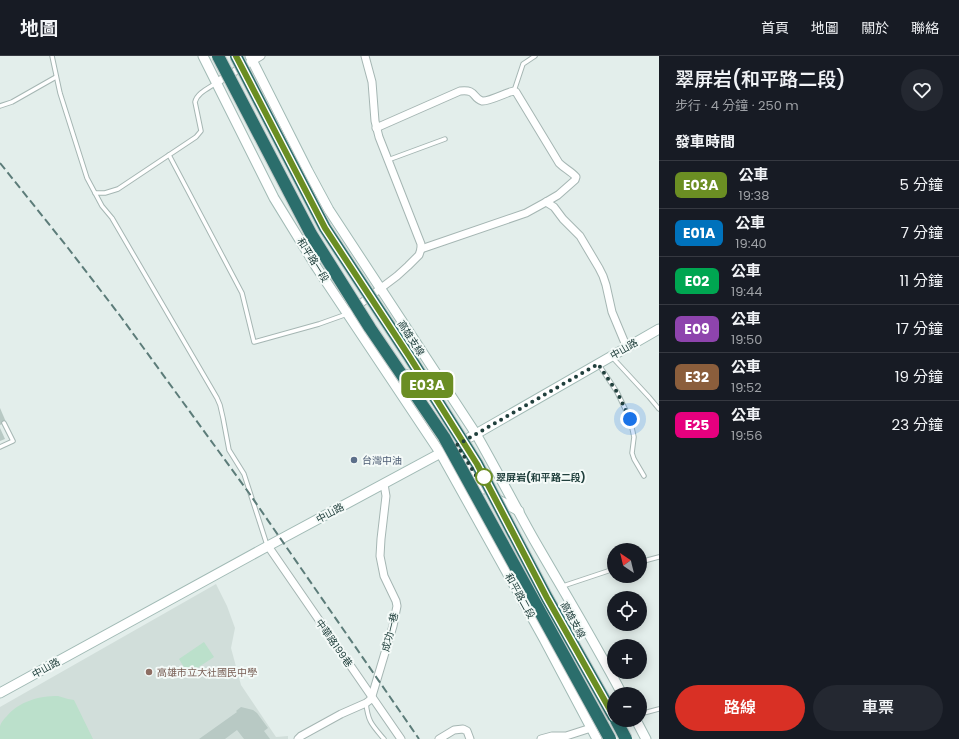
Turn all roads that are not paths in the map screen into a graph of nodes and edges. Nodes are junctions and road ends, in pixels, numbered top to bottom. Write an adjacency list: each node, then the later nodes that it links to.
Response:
1 (52, 56): 9 (lane)
2 (203, 56): 10 (street, 和平路一段)
3 (218, 56): 59 (highway, bridge)
4 (236, 56): 46 (highway, 高雄支線, bridge)
5 (261, 56): 8 (street)
6 (365, 56): 13 (street)
7 (535, 56): 11 (lane)
8 (251, 59): 10 (street); 20 (street)
9 (56, 77): 12 (lane); 17 (lane)
10 (217, 82): 15 (lane); 21 (street, 和平路一段)
11 (514, 91): 13 (street); 18 (street)
12 (0, 106)
13 (376, 128): 16 (street)
14 (445, 139): 16 (lane)
15 (169, 155): 17 (lane); 21 (lane)
16 (388, 160): 19 (street)
17 (95, 193): 36 (lane)
18 (546, 202): 19 (street); 23 (street)
19 (421, 249): 20 (street)
20 (380, 288): 21 (street); 29 (street)
21 (348, 313): 26 (street, 和平路一段)
22 (659, 329): 23 (street, 中山路)
23 (627, 348): 24 (street, 中山路)
24 (611, 356): 25 (street, 中山路); 27 (lane)
25 (598, 364): 29 (street, 中山路); 33 (lane)
26 (382, 366): 30 (street); 32 (street, 和平路一段)
27 (659, 409)
28 (4, 423): 31 (lane)
29 (476, 434): 30 (street, 中山路); 35 (street)
30 (457, 445): 32 (street, 中山路); 35 (street)
31 (0, 447)
32 (441, 454): 34 (street, 中山路); 51 (street, 和平路二段)
33 (644, 476)
34 (384, 484): 36 (street, 中山路); 43 (street, 成功一巷)
35 (519, 511): 40 (street)
36 (268, 546): 42 (street, 中山路); 43 (street, 中華路199巷)
37 (659, 557): 38 (lane)
38 (647, 560)
39 (607, 571): 40 (lane)
40 (562, 586): 41 (street)
41 (618, 687)
42 (0, 693)
43 (372, 697): 44 (street, 成功一巷); 54 (street, 中華路199巷)
44 (366, 703): 52 (street, 成功一巷); 53 (lane)
45 (659, 709): 47 (lane)
46 (607, 710)
47 (647, 712)
48 (607, 723): 51 (lane)
49 (617, 727): 60 (highway, 高雄支線, bridge)
50 (640, 727): 61 (street)
51 (591, 728): 57 (street); 58 (street, 和平路二段)
52 (298, 739)
53 (384, 739)
54 (401, 739)
55 (439, 739): 56 (street)
56 (470, 739)
57 (541, 739)
58 (598, 739)
59 (610, 739)
60 (626, 739)
61 (646, 739)

